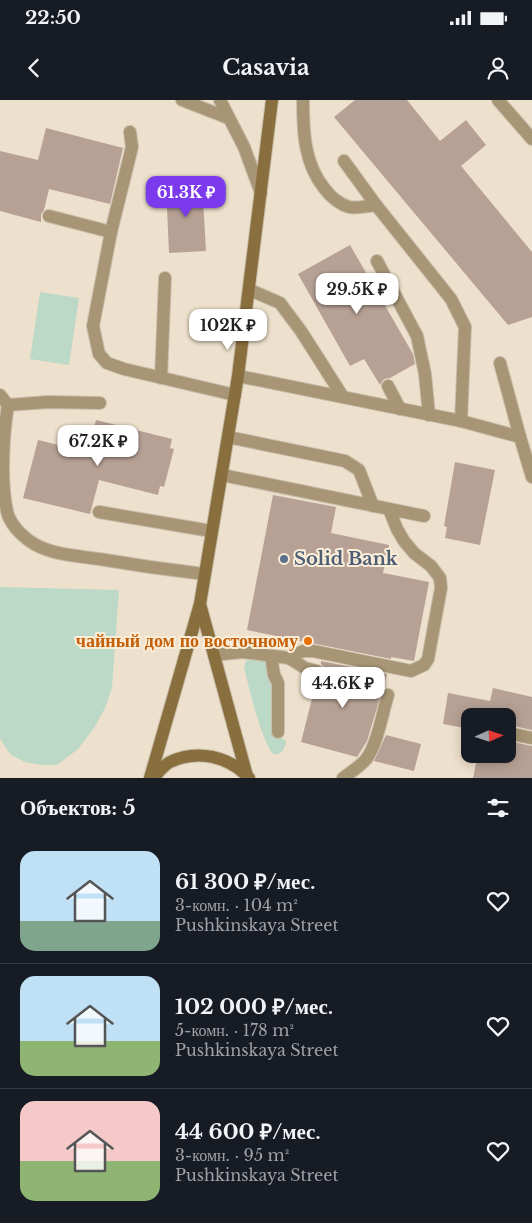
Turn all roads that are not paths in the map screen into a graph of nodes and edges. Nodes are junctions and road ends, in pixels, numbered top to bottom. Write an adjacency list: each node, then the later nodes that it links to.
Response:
1 (182, 100): 6 (street)
2 (220, 100): 6 (street)
3 (272, 100): 10 (main road)
4 (303, 100): 11 (street)
5 (498, 100): 8 (street)
6 (228, 118): 10 (street)
7 (130, 132): 13 (street)
8 (532, 140)
9 (344, 161): 11 (street)
10 (262, 193): 16 (main road)
11 (376, 204): 27 (street)
12 (49, 216): 13 (street)
13 (112, 232): 19 (street)
14 (377, 260): 26 (street)
15 (165, 278): 19 (street)
16 (250, 290): 18 (main road); 22 (street)
17 (500, 362): 30 (street)
18 (238, 376): 21 (main road); 22 (street)
19 (161, 378): 21 (street)
20 (388, 386): 25 (street)
21 (236, 395): 29 (main road)
22 (343, 397): 25 (street)
23 (4, 400): 24 (street); 28 (street)
24 (100, 403)
25 (400, 409): 26 (street)
26 (430, 415): 27 (street)
27 (461, 421): 30 (street)
28 (1, 436): 38 (street)
29 (228, 437): 31 (main road); 33 (street)
30 (520, 437): 32 (street)
31 (222, 475): 33 (street); 37 (main road)
32 (532, 477)
33 (373, 506): 34 (street)
34 (389, 509): 36 (street); 42 (street)
35 (99, 512): 37 (street)
36 (424, 516)
37 (212, 531): 38 (main road)
38 (204, 574): 39 (main road)
39 (200, 604): 40 (main road); 49 (main road)
40 (214, 654): 41 (street); 48 (main road)
41 (271, 656): 42 (street); 45 (street)
42 (289, 658): 43 (street)
43 (317, 671)
44 (388, 695): 50 (street)
45 (278, 732)
46 (516, 735): 47 (street)
47 (532, 738)
48 (248, 777): 49 (main road)
49 (151, 778)
50 (343, 778)

